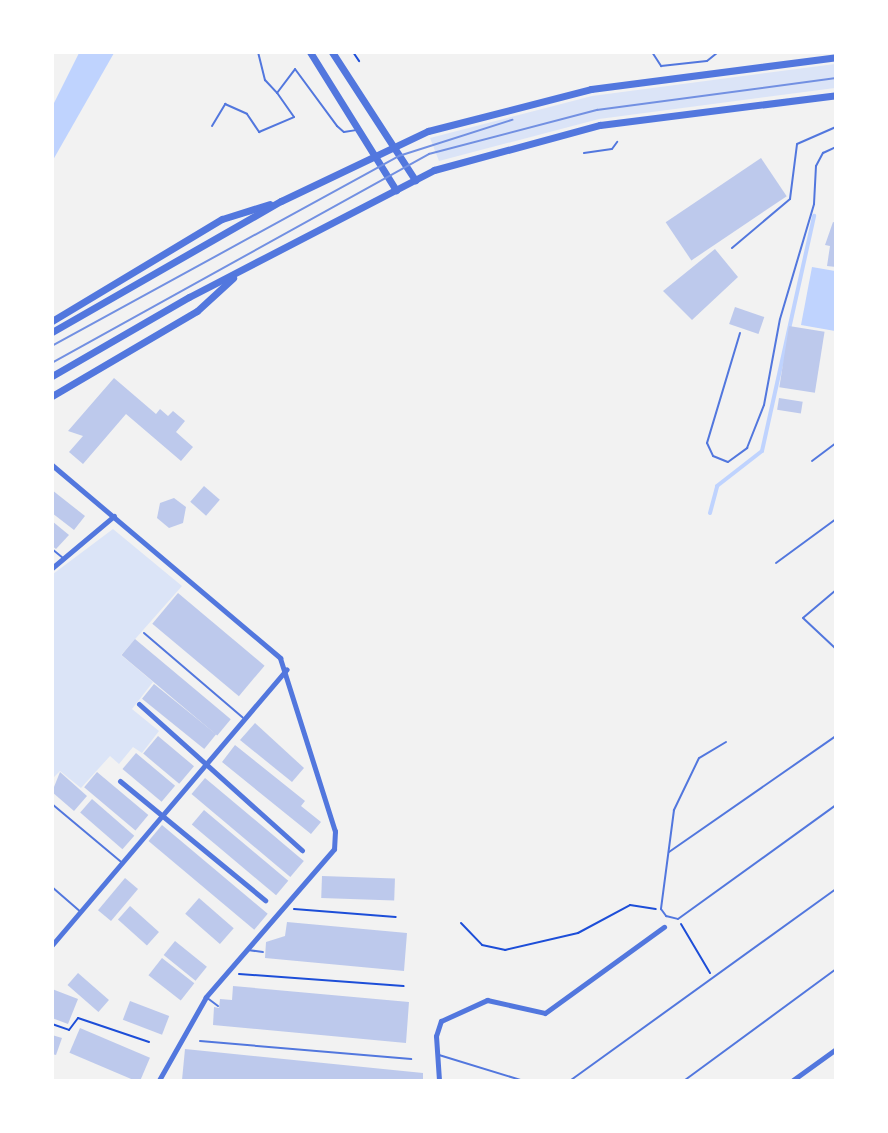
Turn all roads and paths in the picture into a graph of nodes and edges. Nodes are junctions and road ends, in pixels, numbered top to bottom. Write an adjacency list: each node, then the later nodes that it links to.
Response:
1 (258, 52): 9 (lane)
2 (310, 52): 13 (street)
3 (332, 52): 15 (street)
4 (353, 52): 8 (path)
5 (652, 52): 6 (lane)
6 (718, 52)
7 (836, 57): 15 (street)
8 (359, 62)
9 (277, 93): 11 (lane); 13 (lane)
10 (836, 94): 19 (street)
11 (212, 126)
12 (836, 127): 22 (lane)
13 (359, 129): 18 (street)
14 (617, 142): 17 (lane)
15 (393, 146): 18 (street); 19 (street)
16 (836, 147): 26 (lane)
17 (584, 153)
18 (375, 154): 20 (street); 21 (street)
19 (415, 180): 20 (street)
20 (396, 190): 23 (street)
21 (281, 201): 24 (street); 25 (street)
22 (732, 248)
23 (240, 272): 27 (street); 28 (street)
24 (52, 321)
25 (52, 332)
26 (740, 333)
27 (54, 375)
28 (52, 396)
29 (836, 444): 30 (lane)
30 (812, 461)
31 (52, 465): 32 (street)
32 (114, 516): 35 (street); 41 (street)
33 (836, 519): 36 (lane)
34 (52, 549): 35 (lane)
35 (64, 559): 37 (street)
36 (776, 563)
37 (52, 567)
38 (836, 590): 40 (lane)
39 (144, 633): 43 (lane)
40 (836, 649)
41 (287, 669): 43 (street); 65 (street)
42 (139, 704): 46 (street)
43 (245, 720): 46 (street)
44 (836, 736): 52 (lane)
45 (726, 742): 52 (lane)
46 (206, 766): 50 (street); 51 (street)
47 (120, 781): 50 (street)
48 (52, 804): 53 (lane)
49 (836, 805): 61 (lane)
50 (163, 816): 53 (street); 56 (street)
51 (302, 850)
52 (669, 852): 57 (lane)
53 (123, 864): 59 (street)
54 (52, 887): 59 (lane)
55 (836, 889): 69 (lane)
56 (265, 900)
57 (662, 909): 61 (lane); 62 (path)
58 (306, 912): 60 (path)
59 (83, 913): 64 (street)
60 (396, 917)
61 (678, 919): 69 (path)
62 (461, 923)
63 (664, 927): 77 (street)
64 (52, 945)
65 (248, 950): 66 (lane); 71 (street)
66 (263, 952)
67 (836, 969): 83 (lane)
68 (251, 974): 70 (path)
69 (712, 976): 82 (lane)
70 (404, 986)
71 (206, 997): 72 (lane); 79 (street)
72 (218, 1006)
73 (52, 1024): 75 (path)
74 (200, 1041): 78 (lane)
75 (149, 1042)
76 (836, 1049): 84 (street)
77 (437, 1054): 80 (street); 81 (lane)
78 (411, 1059)
79 (159, 1080)
80 (439, 1080)
81 (521, 1080)
82 (571, 1080)
83 (685, 1080)
84 (794, 1080)

